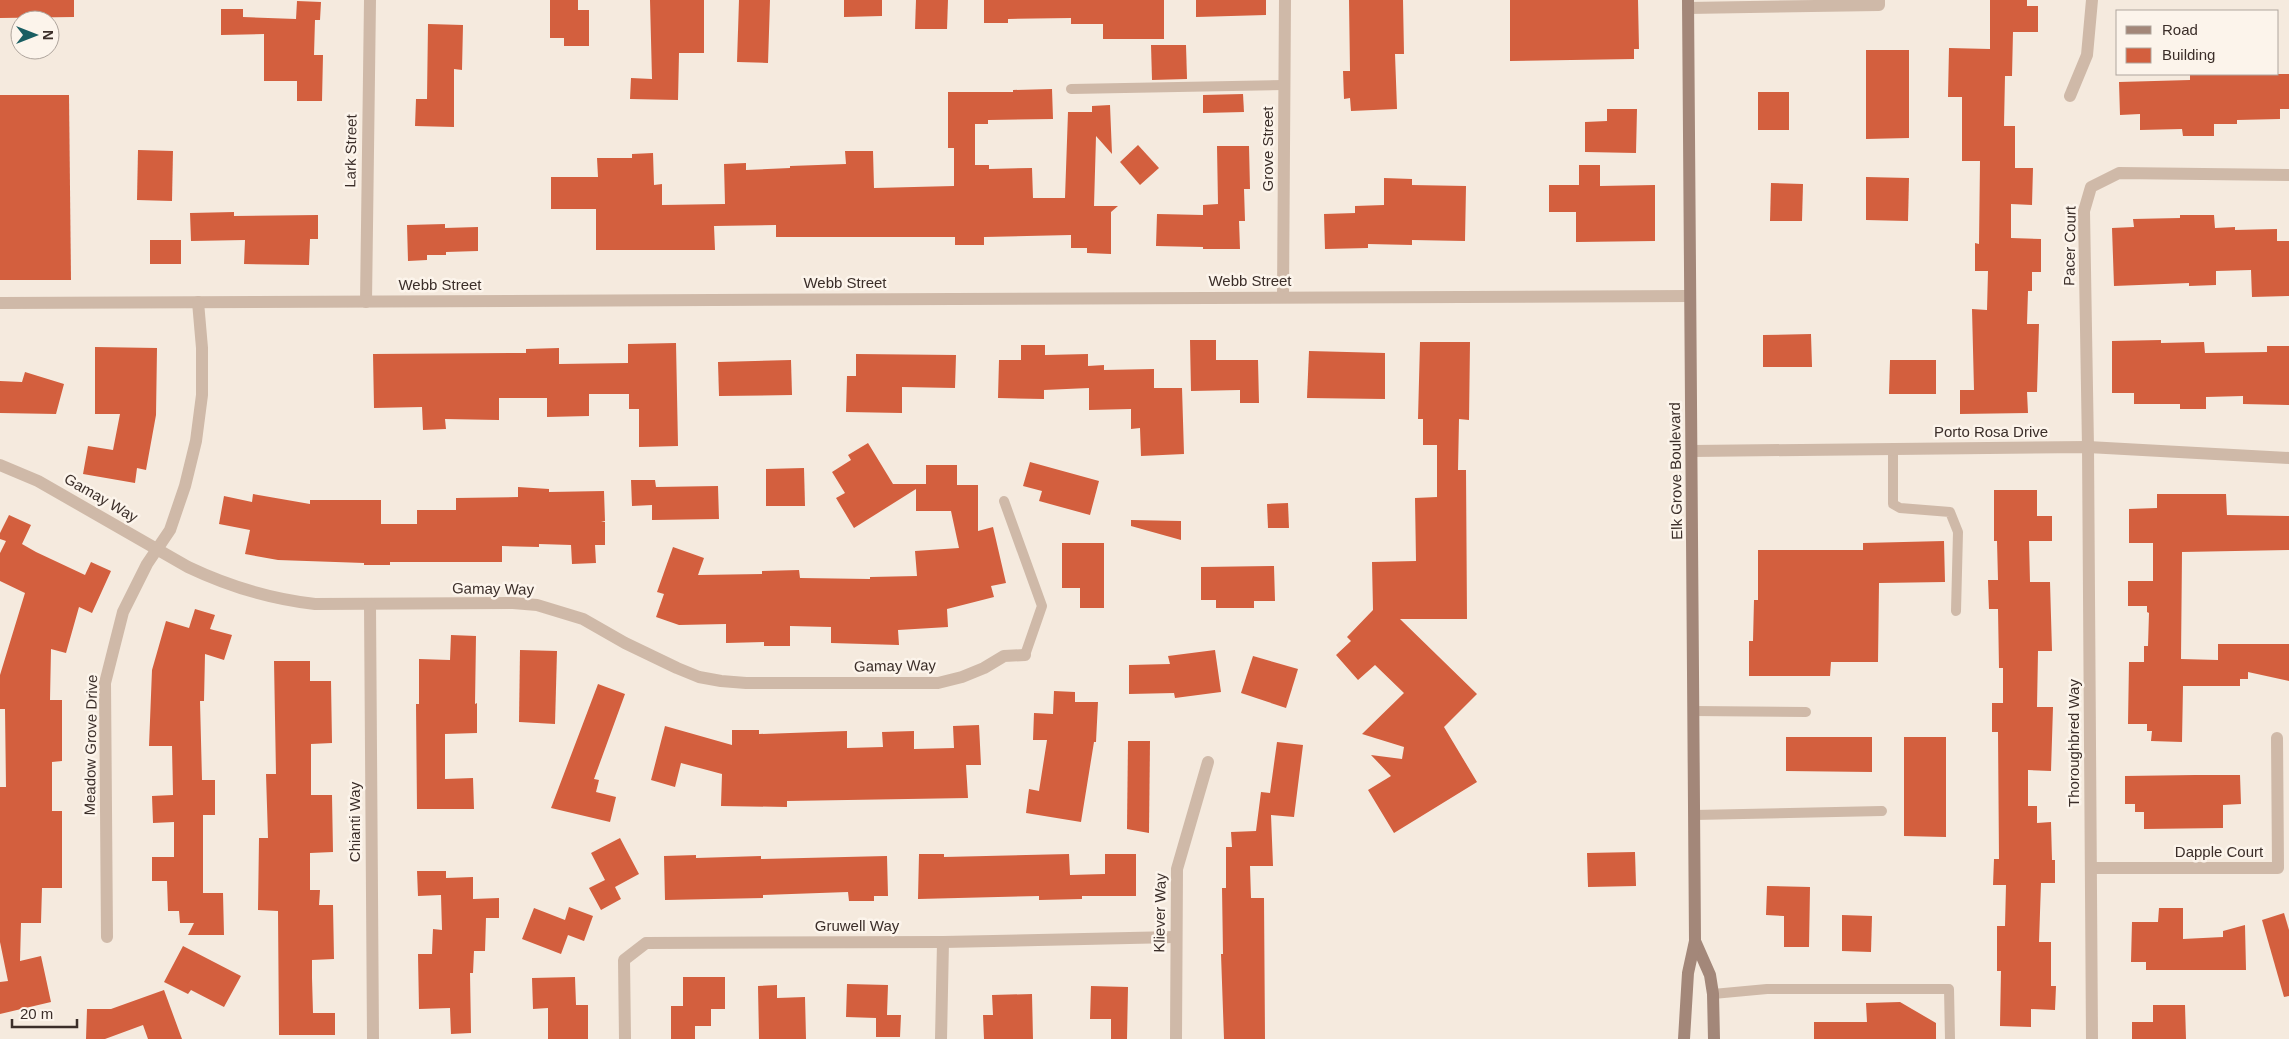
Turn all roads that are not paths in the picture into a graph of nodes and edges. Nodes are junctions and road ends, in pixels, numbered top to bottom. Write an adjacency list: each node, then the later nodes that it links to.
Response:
1 (370, 0): 13 (street, Lark Street)
2 (1284, 0): 6 (street, Grove Street)
3 (1879, 0): 5 (street)
4 (2092, 0): 8 (street)
5 (1688, 4): 10 (main road, Elk Grove Boulevard)
6 (1284, 85): 7 (lane); 11 (street, Grove Street)
7 (1071, 89)
8 (2070, 96)
9 (2289, 175): 15 (street, Pacer Court)
10 (1690, 296): 11 (street, Webb Street); 17 (main road, Elk Grove Boulevard)
11 (1283, 297): 13 (street, Webb Street)
12 (198, 302): 13 (street, Webb Street); 14 (street, Webb Street); 21 (street, Meadow Grove Drive)
13 (366, 302)
14 (0, 303)
15 (2088, 447): 16 (street, Porto Rosa Drive); 18 (street, Porto Rosa Drive); 31 (street, Thoroughbred Way)
16 (1893, 449): 17 (street, Porto Rosa Drive); 23 (lane)
17 (1692, 451): 25 (main road, Elk Grove Boulevard)
18 (2289, 458)
19 (0, 465): 21 (street, Gamay Way)
20 (1004, 501): 24 (lane)
21 (158, 549): 22 (street, Gamay Way); 32 (street, Meadow Grove Drive)
22 (370, 605): 24 (street, Gamay Way); 37 (street, Chianti Way)
23 (1956, 611)
24 (1025, 655)
25 (1694, 711): 26 (lane); 30 (main road, Elk Grove Boulevard)
26 (1806, 712)
27 (2277, 738): 31 (street, Dapple Court)
28 (1208, 762): 33 (street, Kliever Way)
29 (1882, 811): 30 (lane)
30 (1694, 815): 34 (main road, Elk Grove Boulevard)
31 (2091, 868): 44 (street, Thoroughbred Way)
32 (107, 937)
33 (1175, 937): 35 (street, Gruwell Way); 40 (street, Kliever Way)
34 (1695, 941): 36 (main road, Elk Grove Boulevard); 41 (main road, Elk Grove Boulevard)
35 (943, 942): 38 (street, Gruwell Way); 39 (street)
36 (1713, 994): 42 (main road, Elk Grove Boulevard); 43 (lane)
37 (373, 1039)
38 (625, 1039)
39 (941, 1039)
40 (1176, 1039)
41 (1684, 1039)
42 (1714, 1039)
43 (1950, 1039)
44 (2092, 1039)

